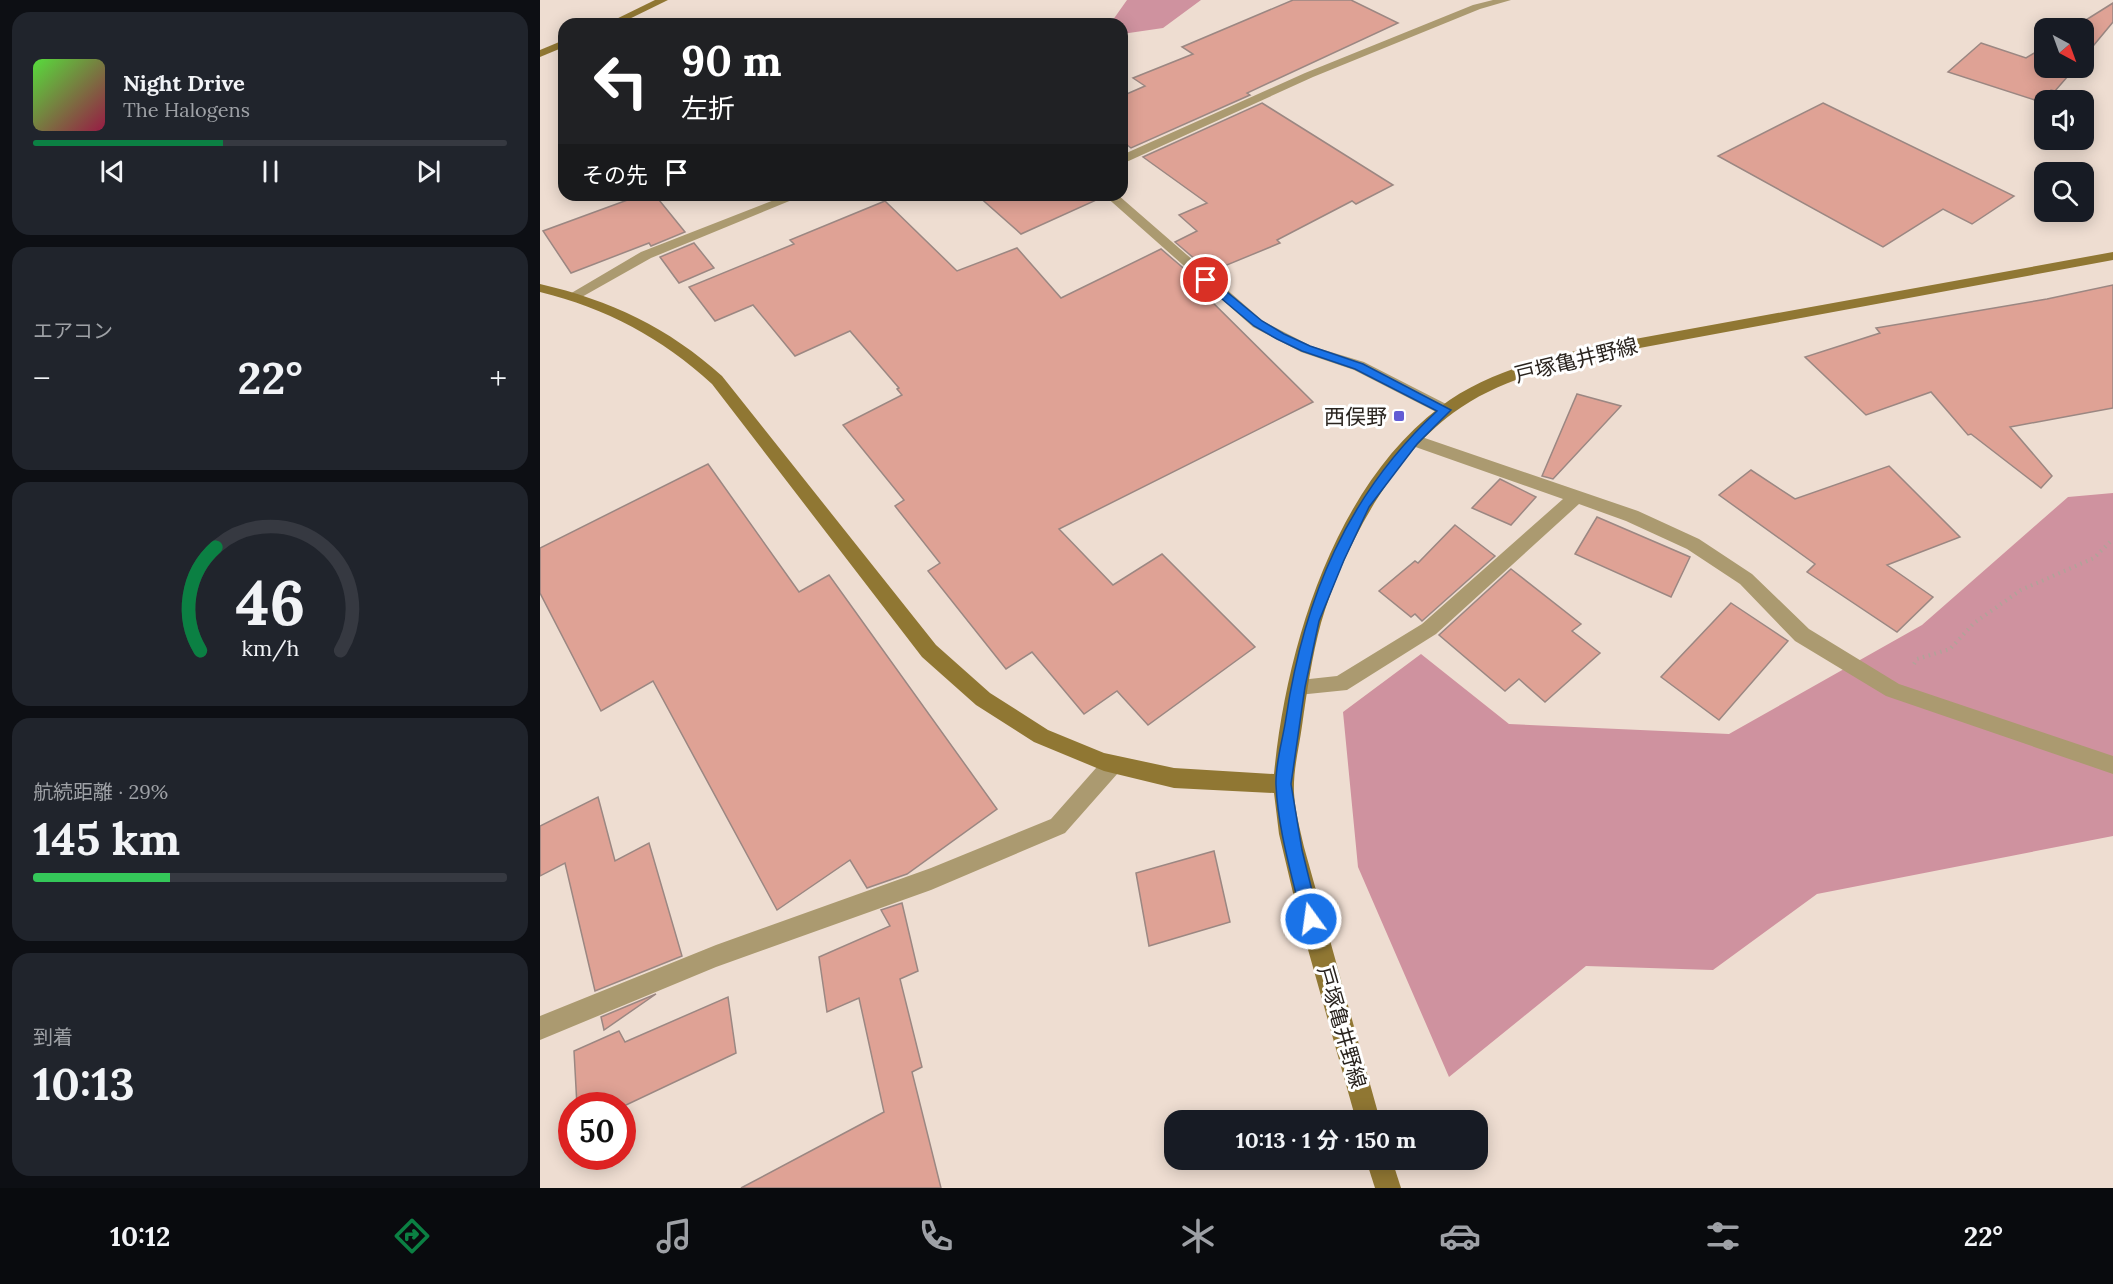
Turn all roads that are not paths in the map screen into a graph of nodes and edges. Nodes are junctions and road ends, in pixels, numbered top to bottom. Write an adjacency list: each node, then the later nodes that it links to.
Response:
1 (663, 0): 3 (main road)
2 (1506, 0): 6 (street)
3 (624, 18)
4 (558, 46): 5 (main road)
5 (540, 54)
6 (1128, 157)
7 (783, 201): 11 (street)
8 (1117, 201): 12 (street)
9 (2113, 256): 12 (main road, 戸塚亀井野線)
10 (540, 288): 11 (main road)
11 (575, 295): 17 (main road)
12 (1445, 410): 13 (main road, 戸塚亀井野線)
13 (1413, 440): 14 (street); 15 (main road, 戸塚亀井野線)
14 (1576, 496): 15 (street); 16 (street)
15 (1298, 687): 18 (main road, 戸塚亀井野線)
16 (2113, 765)
17 (1111, 766): 18 (main road); 19 (street)
18 (1284, 784): 20 (main road, 戸塚亀井野線)
19 (540, 1028)
20 (1365, 1110)
21 (1382, 1170): 22 (main road)
22 (1388, 1188)

